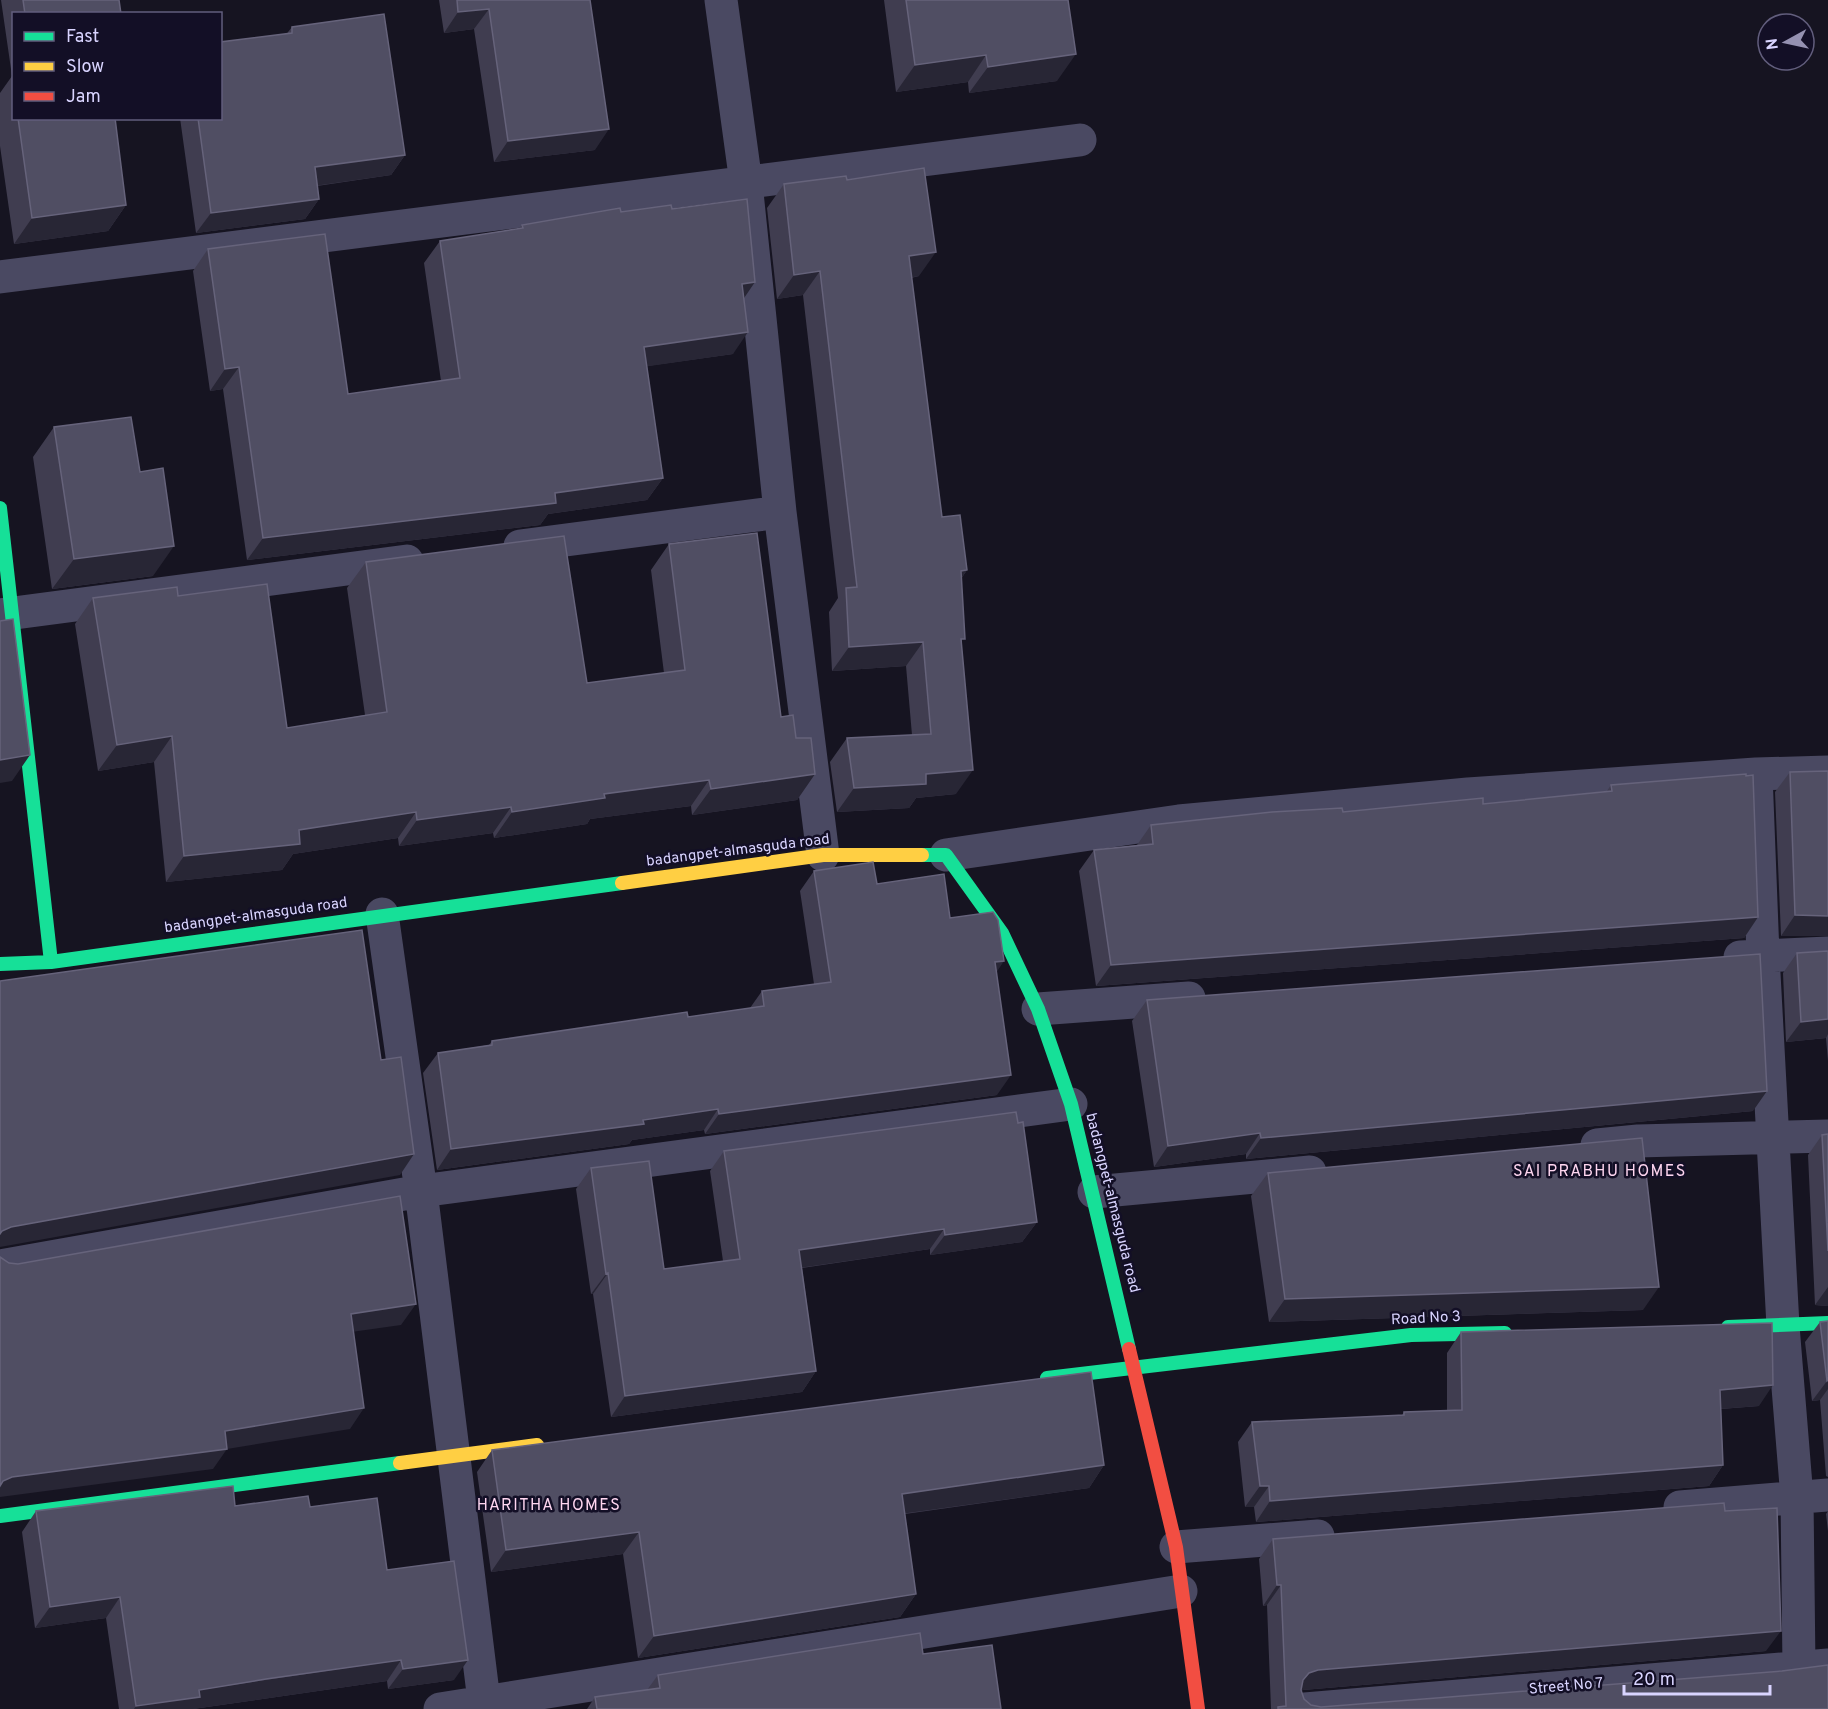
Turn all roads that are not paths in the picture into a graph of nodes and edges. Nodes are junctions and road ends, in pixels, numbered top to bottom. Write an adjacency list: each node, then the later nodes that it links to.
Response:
1 (721, 0): 3 (street)
2 (1080, 140): 3 (street)
3 (746, 183): 4 (street); 6 (street)
4 (0, 277)
5 (0, 508): 9 (street)
6 (780, 512): 7 (street); 12 (street)
7 (485, 551)
8 (438, 557): 9 (street)
9 (7, 614): 18 (street)
10 (1828, 772): 11 (street)
11 (1756, 774): 13 (street); 16 (street)
12 (823, 855): 13 (street, badangpet-almasguda road); 14 (street, badangpet-almasguda road)
13 (946, 855): 21 (street, badangpet-almasguda road)
14 (382, 914): 18 (street, badangpet-almasguda road); 27 (street)
15 (1828, 953): 16 (street)
16 (1763, 955): 17 (street); 24 (street)
17 (1705, 959)
18 (51, 962): 19 (street, badangpet-almasguda road)
19 (0, 964)
20 (1215, 996): 21 (street)
21 (1038, 1009): 22 (street, badangpet-almasguda road)
22 (1071, 1104): 27 (street); 28 (street, badangpet-almasguda road)
23 (1828, 1136): 24 (street)
24 (1773, 1138): 25 (street); 31 (street)
25 (1567, 1148)
26 (1342, 1169): 28 (street)
27 (421, 1191): 29 (street); 37 (street)
28 (1094, 1192): 34 (street, badangpet-almasguda road)
29 (0, 1266)
30 (1828, 1323): 31 (street)
31 (1783, 1326): 32 (street); 38 (street)
32 (1714, 1328)
33 (1516, 1332): 34 (street, Road No 3)
34 (1135, 1367): 35 (street, Road No 3); 42 (street, badangpet-almasguda road)
35 (1029, 1381)
36 (547, 1443): 37 (street)
37 (453, 1456): 40 (street); 45 (street)
38 (1812, 1496): 39 (street); 44 (street)
39 (1654, 1509)
40 (0, 1516)
41 (1343, 1534): 42 (street)
42 (1176, 1547): 43 (street, badangpet-almasguda road)
43 (1181, 1591): 45 (street); 47 (street, badangpet-almasguda road)
44 (1813, 1666): 48 (street, Street No 7)
45 (484, 1705): 46 (street)
46 (440, 1709)
47 (1198, 1709)
48 (1305, 1709)

